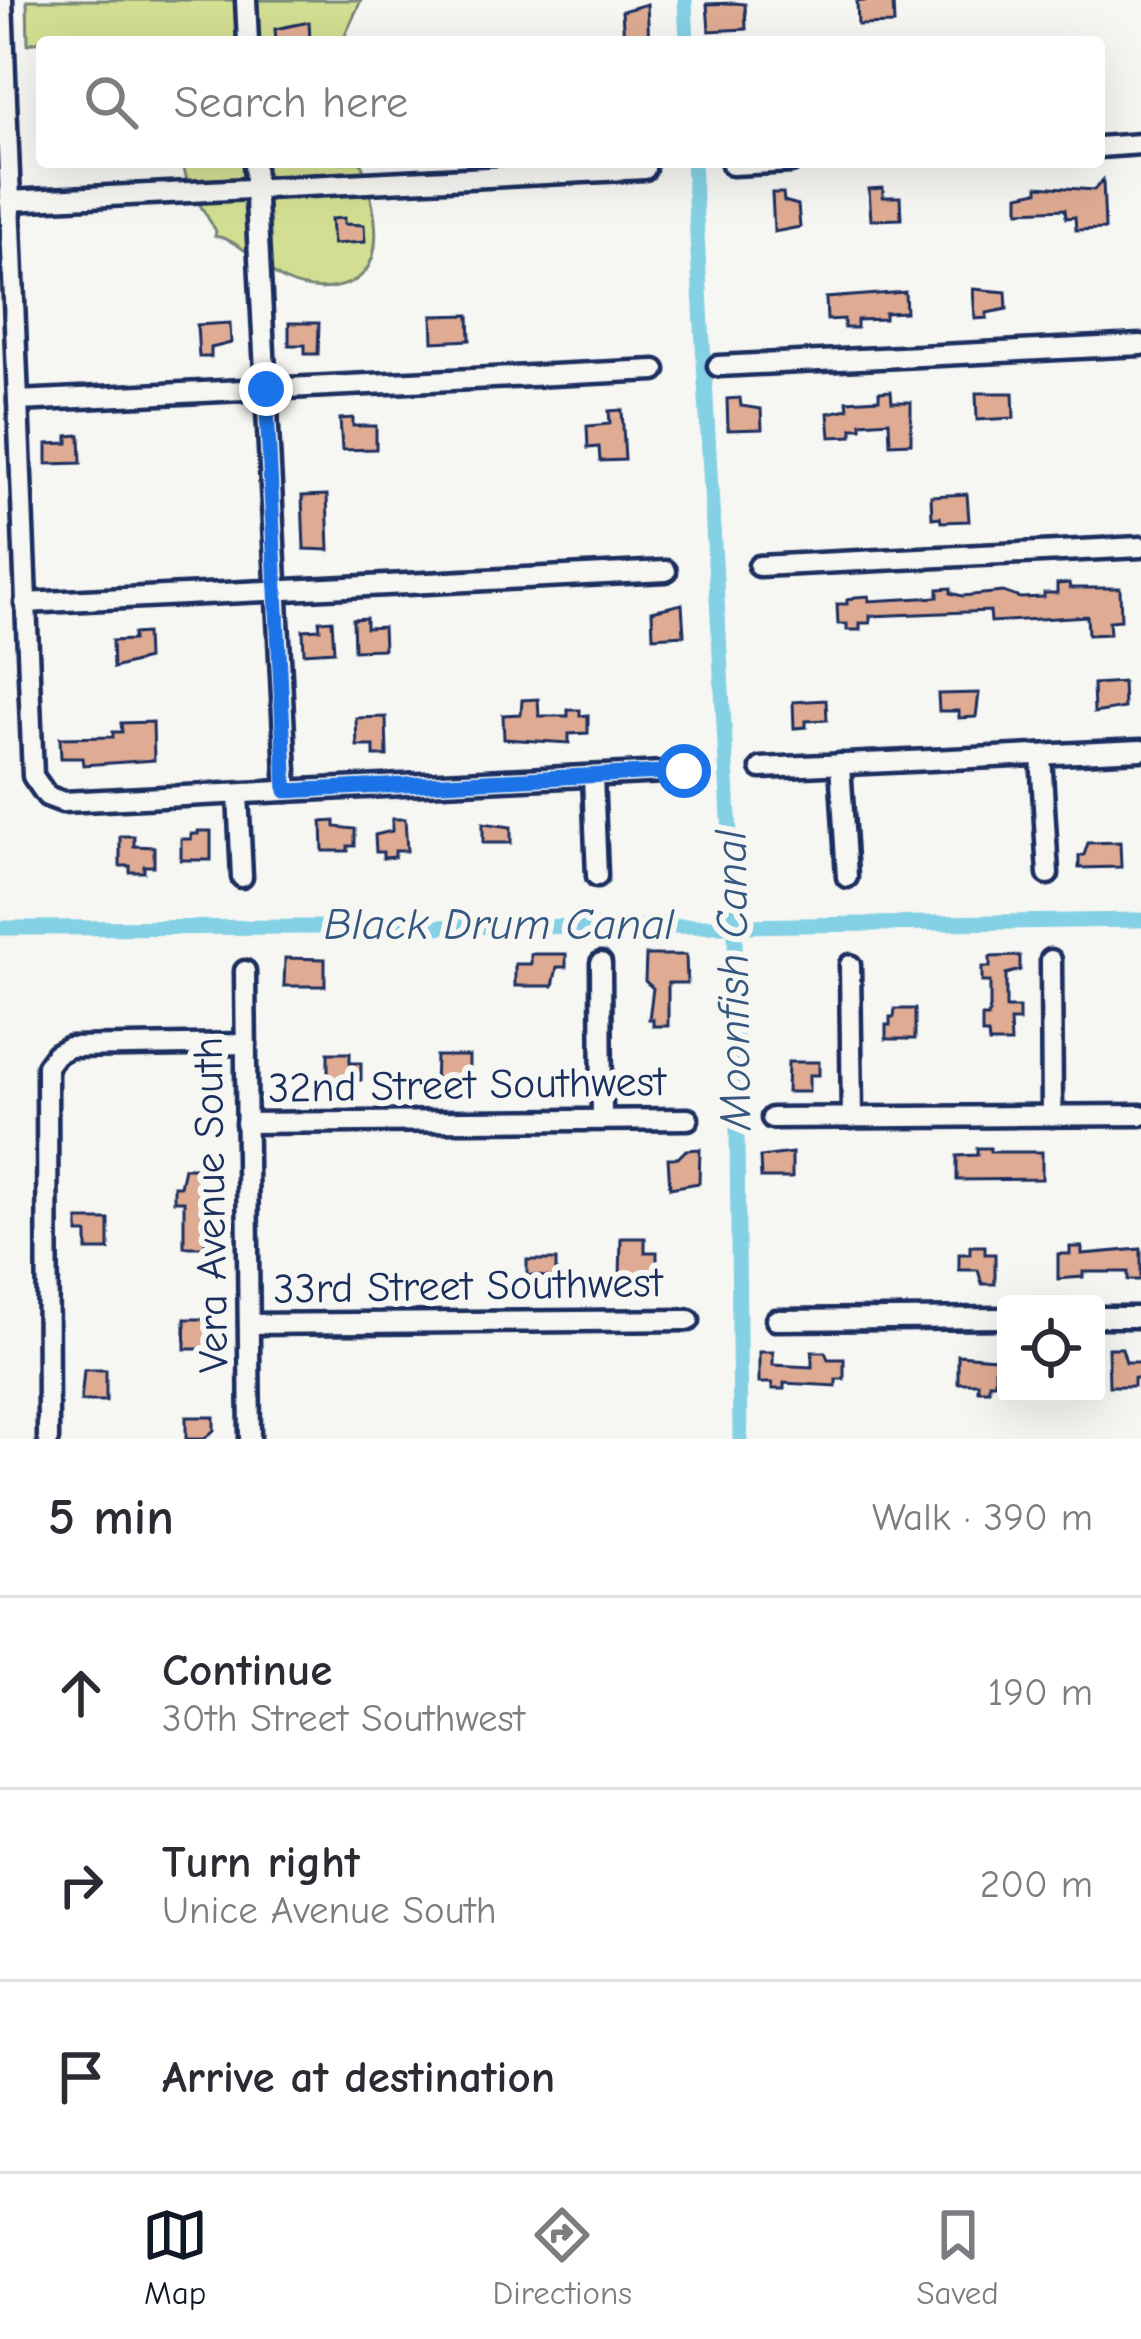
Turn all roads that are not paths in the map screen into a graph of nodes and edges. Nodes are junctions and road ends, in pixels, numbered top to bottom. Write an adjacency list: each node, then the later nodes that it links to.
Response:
1 (2, 0): 9 (street)
2 (246, 0): 3 (street)
3 (248, 36)
4 (1141, 145): 5 (street)
5 (1105, 147)
6 (254, 168): 8 (street)
7 (645, 169): 8 (street)
8 (255, 188): 9 (street); 13 (street)
9 (9, 201): 14 (street)
10 (1141, 345): 11 (street)
11 (718, 366)
12 (655, 370): 13 (street)
13 (266, 389): 14 (street); 18 (street)
14 (17, 401): 19 (street)
15 (1141, 547): 16 (street)
16 (759, 566)
17 (666, 571): 18 (street)
18 (276, 591): 19 (street); 26 (street)
19 (25, 603): 27 (street)
20 (1141, 750): 21 (street)
21 (1041, 755): 22 (street); 28 (street)
22 (840, 764): 23 (street); 31 (street)
23 (761, 768)
24 (684, 771): 25 (street)
25 (593, 776): 26 (street); 29 (street)
26 (286, 791): 27 (street)
27 (238, 794): 30 (street)
28 (1048, 874)
29 (597, 876)
30 (242, 877)
31 (847, 877)
32 (1052, 959): 38 (street)
33 (601, 963): 41 (street)
34 (850, 964): 40 (street)
35 (245, 971): 36 (street, Vera Avenue South)
36 (246, 1044): 43 (street, Vera Avenue South); 50 (street)
37 (1141, 1115): 38 (street)
38 (1052, 1116): 40 (street)
39 (772, 1118): 40 (street)
40 (852, 1118)
41 (602, 1119): 42 (street, 32nd Street Southwest); 43 (street, 32nd Street Southwest)
42 (688, 1119)
43 (246, 1124): 49 (street, Vera Avenue South)
44 (1141, 1317): 46 (street)
45 (997, 1318): 48 (street)
46 (1105, 1318)
47 (689, 1320): 49 (street, 33rd Street Southwest)
48 (776, 1320)
49 (249, 1324): 51 (street, Vera Avenue South)
50 (48, 1439)
51 (250, 1439)

